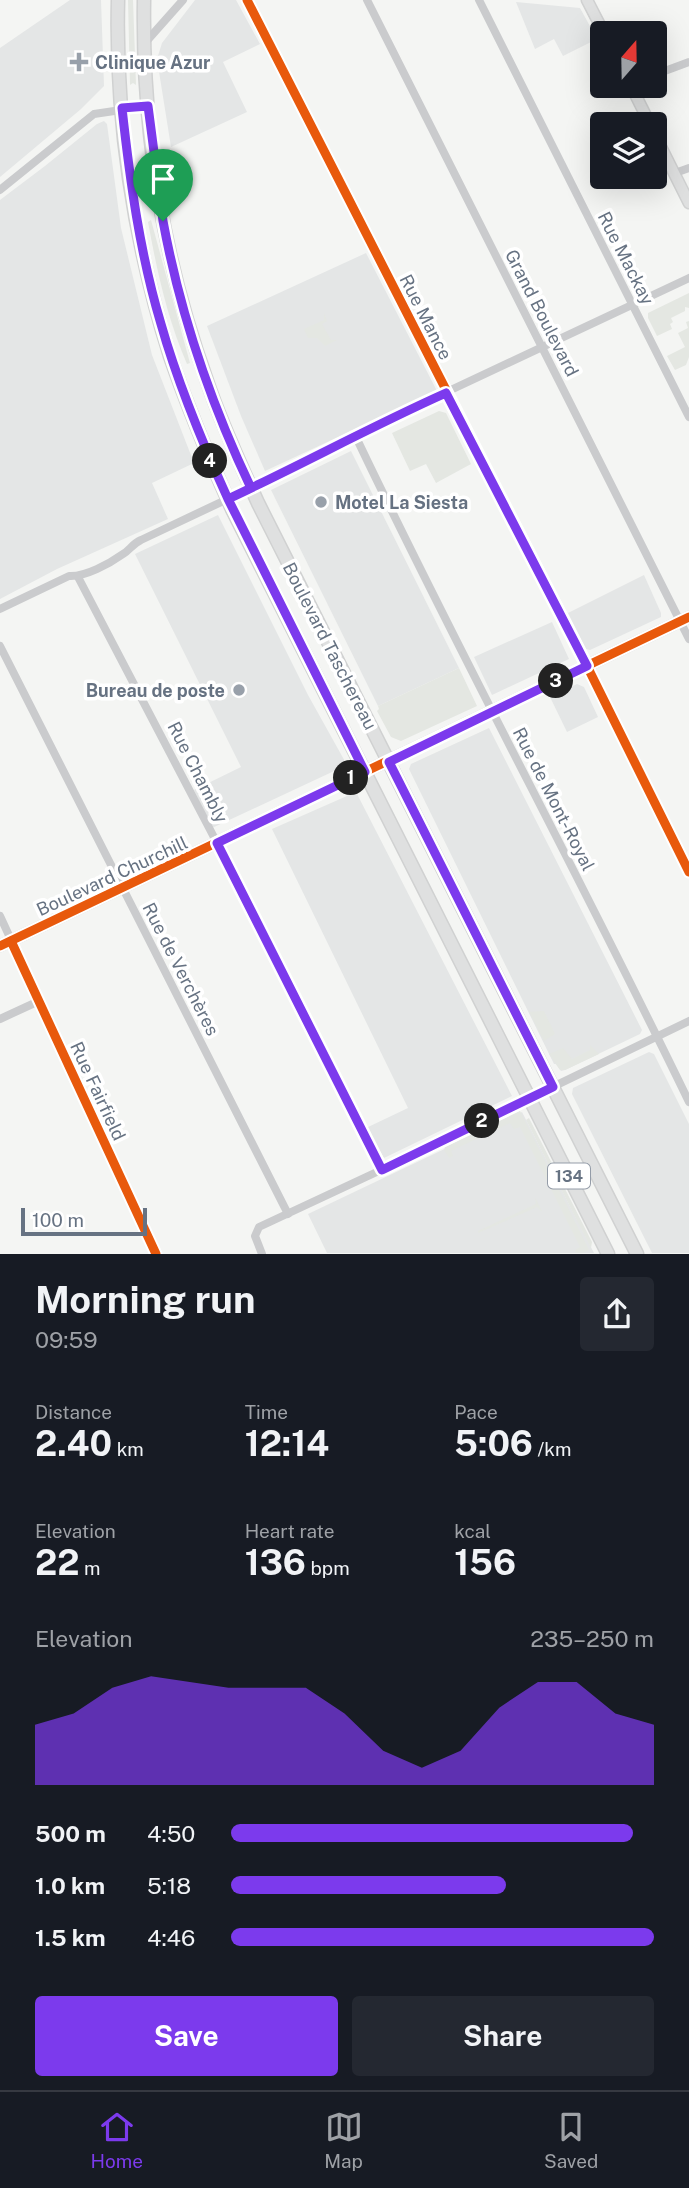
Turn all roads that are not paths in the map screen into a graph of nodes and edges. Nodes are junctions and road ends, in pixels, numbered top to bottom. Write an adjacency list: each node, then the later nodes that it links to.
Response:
1 (118, 0): 13 (main road, Boulevard Taschereau / 134)
2 (144, 0): 9 (main road, Boulevard Taschereau / 134)
3 (183, 0): 9 (street)
4 (247, 0): 22 (street, Rue Mance)
5 (367, 0): 21 (street, Grand Boulevard)
6 (479, 0): 20 (street, Rue Mackay)
7 (587, 0): 8 (street)
8 (598, 21)
9 (144, 44): 12 (main road, Boulevard Taschereau / 134)
10 (689, 61): 11 (street)
11 (667, 70)
12 (148, 106): 13 (street); 25 (main road, Boulevard Taschereau / 134)
13 (122, 108): 17 (street); 26 (main road, Boulevard Taschereau / 134)
14 (667, 158): 16 (street)
15 (689, 168): 16 (street)
16 (675, 173): 18 (street)
17 (0, 190)
18 (689, 203)
19 (689, 278): 20 (street)
20 (633, 306): 21 (street); 23 (street, Rue Mackay)
21 (541, 347): 22 (street); 29 (street, Grand Boulevard)
22 (446, 393): 24 (street); 32 (street, Rue Mance)
23 (689, 417)
24 (355, 435): 25 (street); 33 (street, Rue de Mont-Royal)
25 (251, 488): 26 (street); 34 (main road, Boulevard Taschereau / 134)
26 (228, 499): 27 (street); 35 (main road, Boulevard Taschereau / 134)
27 (78, 577): 28 (street); 36 (street, Rue Chambly)
28 (0, 609)
29 (685, 619): 30 (street, Grand Boulevard); 32 (street, Boulevard Churchill)
30 (689, 639)
31 (0, 646): 38 (street, Rue de Verchères)
32 (587, 666): 33 (street, Boulevard Churchill); 37 (street, Rue Mance)
33 (492, 712): 34 (street, Boulevard Churchill); 45 (street, Rue de Mont-Royal)
34 (389, 762): 35 (street, Boulevard Churchill); 46 (main road, Boulevard Taschereau / 134)
35 (365, 772): 36 (street, Boulevard Churchill); 47 (main road, Boulevard Taschereau / 134)
36 (217, 843): 38 (street, Boulevard Churchill); 49 (street, Rue Chambly)
37 (689, 873)
38 (123, 888): 40 (street, Boulevard Churchill); 50 (street, Rue de Verchères)
39 (0, 916): 40 (street, Rue Fairfield)
40 (11, 941): 41 (street, Boulevard Churchill); 42 (street, Rue Fairfield)
41 (0, 946)
42 (39, 1001): 43 (street); 51 (street, Rue Fairfield)
43 (0, 1019)
44 (689, 1021): 45 (street)
45 (657, 1036): 46 (street); 48 (street, Rue de Mont-Royal)
46 (553, 1087): 47 (street); 54 (main road, Boulevard Taschereau / 134)
47 (530, 1098): 49 (street); 53 (main road, Boulevard Taschereau / 134)
48 (689, 1102)
49 (382, 1170): 50 (street)
50 (288, 1214): 52 (street)
51 (156, 1254)
52 (262, 1254)
53 (608, 1254)
54 (637, 1254)

